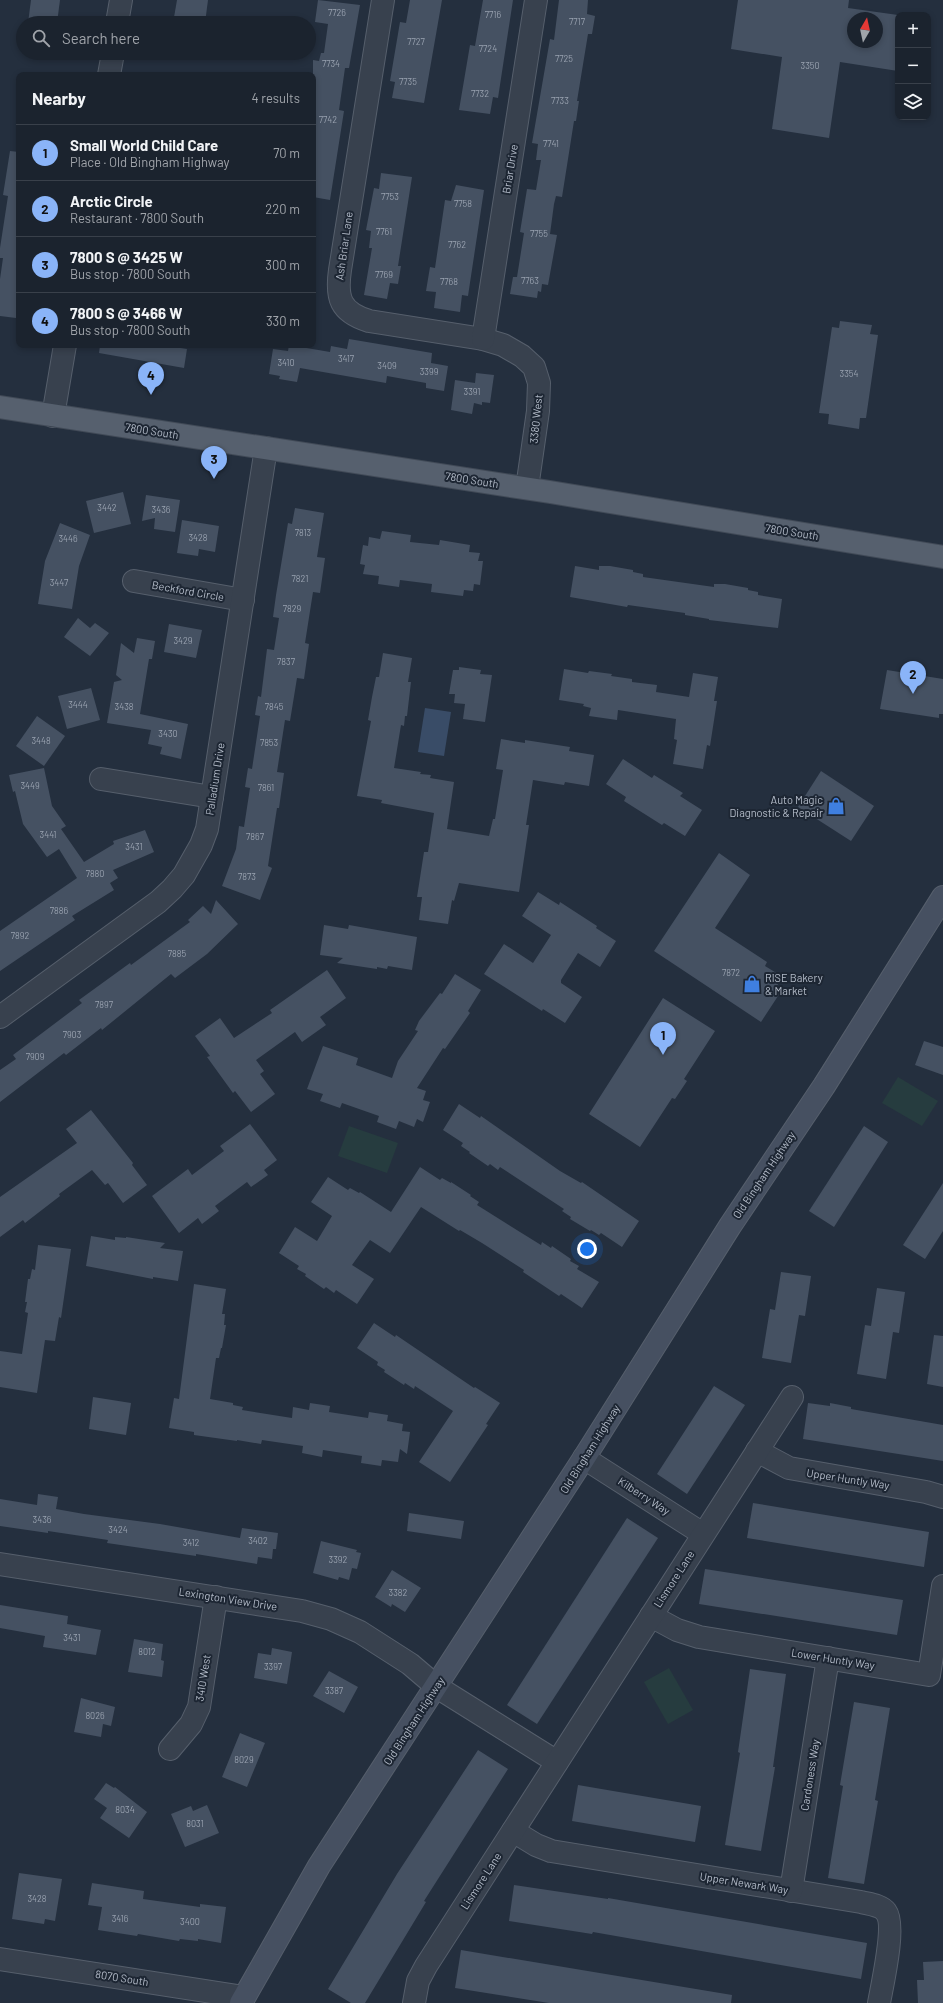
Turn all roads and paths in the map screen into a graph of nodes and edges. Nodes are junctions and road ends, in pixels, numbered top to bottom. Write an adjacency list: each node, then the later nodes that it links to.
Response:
1 (121, 0): 4 (street)
2 (383, 0): 7 (street, Ash Briar Lane)
3 (536, 0): 7 (street, Briar Drive)
4 (119, 16)
5 (112, 60): 6 (street)
6 (110, 72)
7 (483, 339): 9 (street, Ash Briar Lane)
8 (64, 348): 11 (street)
9 (522, 356): 13 (street, 3380 West)
10 (0, 407): 11 (main road, 7800 South)
11 (53, 416): 12 (main road, 7800 South)
12 (266, 448): 13 (main road, 7800 South); 16 (street, Palladium Drive)
13 (527, 488): 14 (main road, 7800 South)
14 (943, 557)
15 (134, 581): 16 (street, Beckford Circle)
16 (243, 600): 18 (street, Palladium Drive)
17 (101, 779): 18 (street)
18 (212, 797): 20 (street, Palladium Drive)
19 (943, 897): 23 (street, Old Bingham Highway)
20 (0, 1017)
21 (792, 1396): 22 (street, Lismore Lane)
22 (757, 1451): 24 (street, Upper Huntly Way); 25 (street, Lismore Lane)
23 (584, 1458): 25 (street, Kilberry Way); 31 (street, Old Bingham Highway)
24 (943, 1498)
25 (703, 1534): 29 (street, Lismore Lane)
26 (0, 1564): 28 (street, Lexington View Drive)
27 (943, 1586): 30 (street, Lower Huntly Way)
28 (216, 1597): 31 (street, Lexington View Drive); 32 (street, 3410 West)
29 (651, 1616): 30 (street, Lower Huntly Way); 33 (street, Lismore Lane)
30 (828, 1658): 35 (street, Cardoness Way)
31 (437, 1687): 33 (street); 37 (street, Old Bingham Highway)
32 (170, 1749)
33 (557, 1762): 34 (street, Lismore Lane)
34 (513, 1831): 35 (street, Upper Newark Way); 38 (street, Lismore Lane)
35 (791, 1891): 39 (street, Upper Newark Way)
36 (0, 1959): 37 (street, 8070 South)
37 (242, 2000)
38 (414, 2003)
39 (879, 2003)

